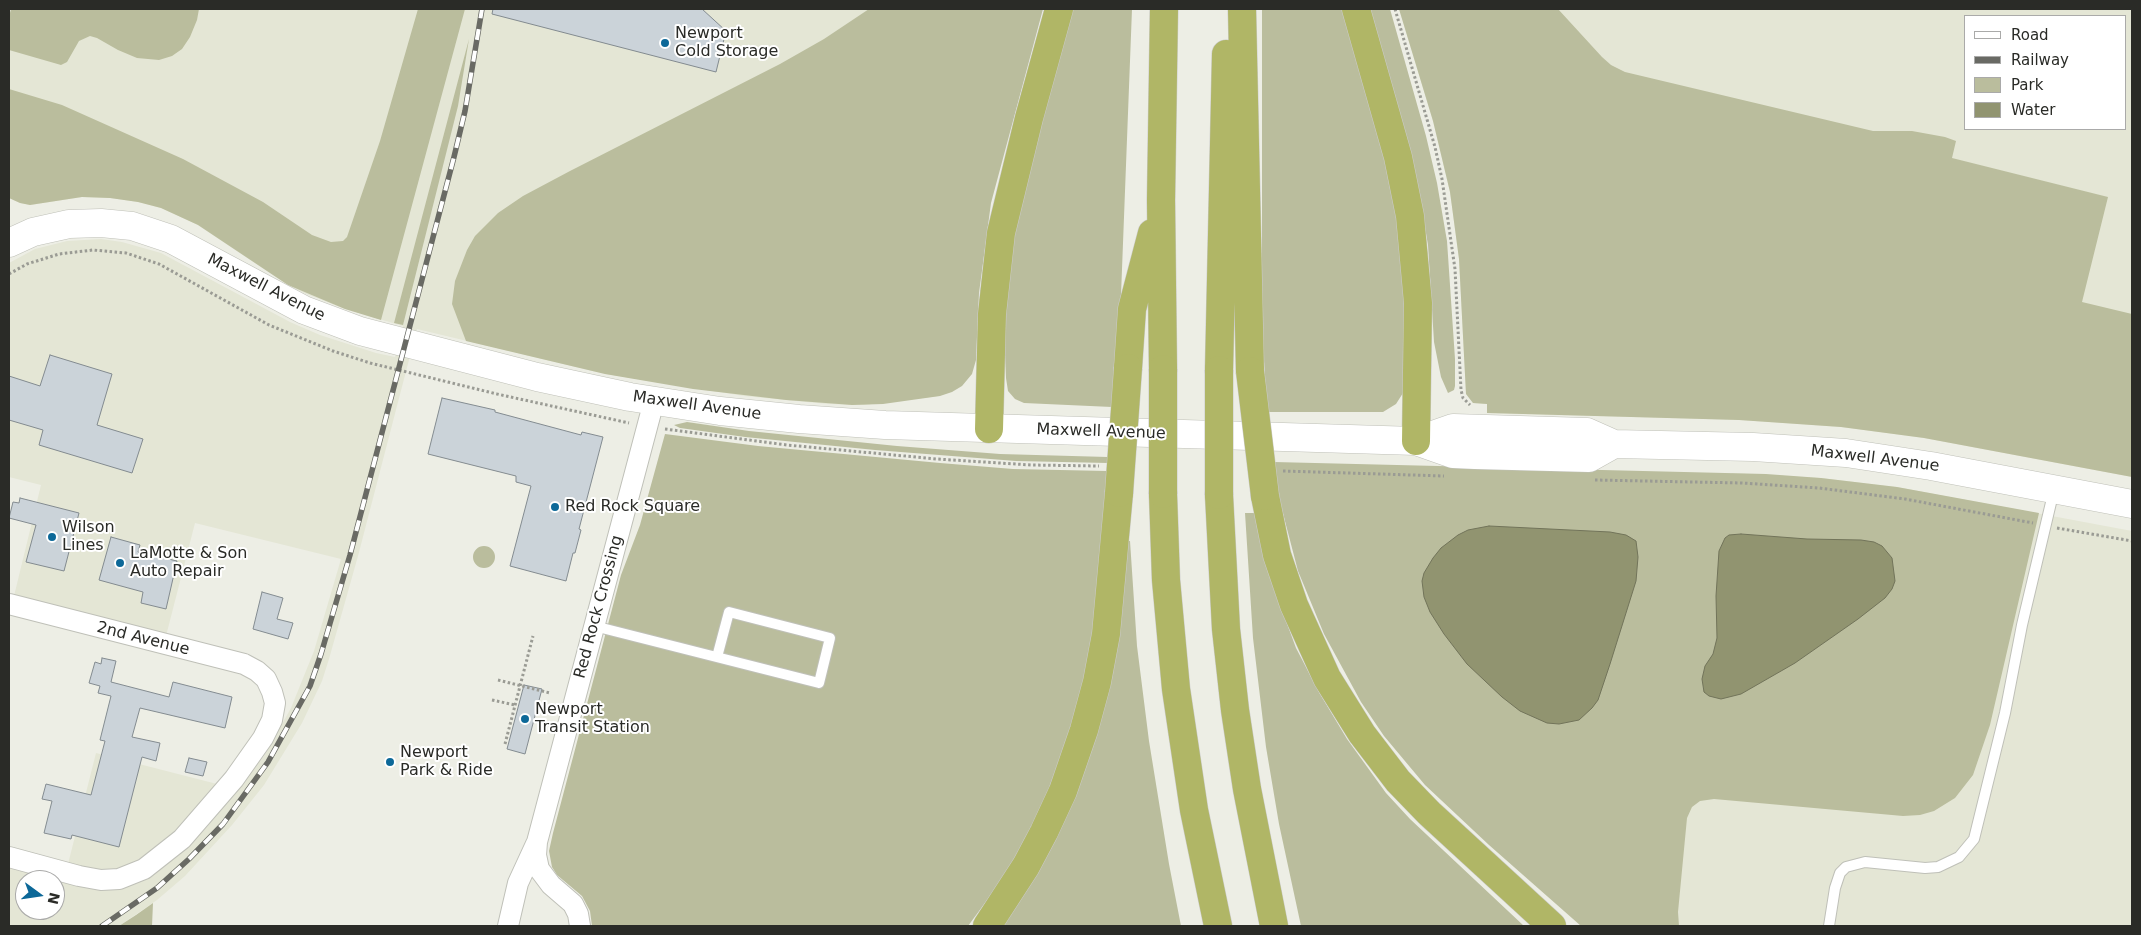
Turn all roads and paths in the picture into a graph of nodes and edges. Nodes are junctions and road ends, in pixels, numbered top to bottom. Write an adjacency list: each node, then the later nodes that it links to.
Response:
1 (1059, 9): 11 (highway)
2 (1164, 9): 7 (highway)
3 (1228, 9): 38 (highway, bridge)
4 (1242, 9): 39 (highway, bridge)
5 (1356, 9): 13 (highway)
6 (1395, 9): 10 (path)
7 (1161, 200): 34 (highway, bridge); 37 (highway, bridge)
8 (10, 239): 9 (main road, Maxwell Avenue)
9 (654, 401): 11 (main road, Maxwell Avenue); 23 (street, Red Rock Crossing)
10 (1473, 407)
11 (989, 428): 13 (main road, Maxwell Avenue)
12 (673, 431): 14 (path)
13 (1416, 441): 18 (main road, Maxwell Avenue)
14 (1108, 467)
15 (1277, 471): 16 (path)
16 (1445, 476)
17 (1594, 480): 20 (path)
18 (2054, 489): 19 (main road, Maxwell Avenue); 20 (lane)
19 (2132, 504)
20 (2045, 526): 21 (path); 40 (lane)
21 (2132, 541)
22 (9, 604): 33 (street, 2nd Avenue)
23 (594, 626): 25 (lane); 32 (street, Red Rock Crossing)
24 (533, 636): 27 (path)
25 (717, 657): 25 (lane)
26 (498, 680): 27 (path)
27 (520, 686): 28 (path); 30 (path)
28 (550, 693)
29 (492, 700): 30 (path)
30 (515, 705): 31 (path)
31 (505, 744)
32 (537, 842): 35 (street, Red Rock Crossing); 36 (street, Red Rock Crossing)
33 (9, 857)
34 (988, 925)
35 (508, 926)
36 (580, 926)
37 (1218, 926)
38 (1274, 926)
39 (1552, 926)
40 (1829, 926)

